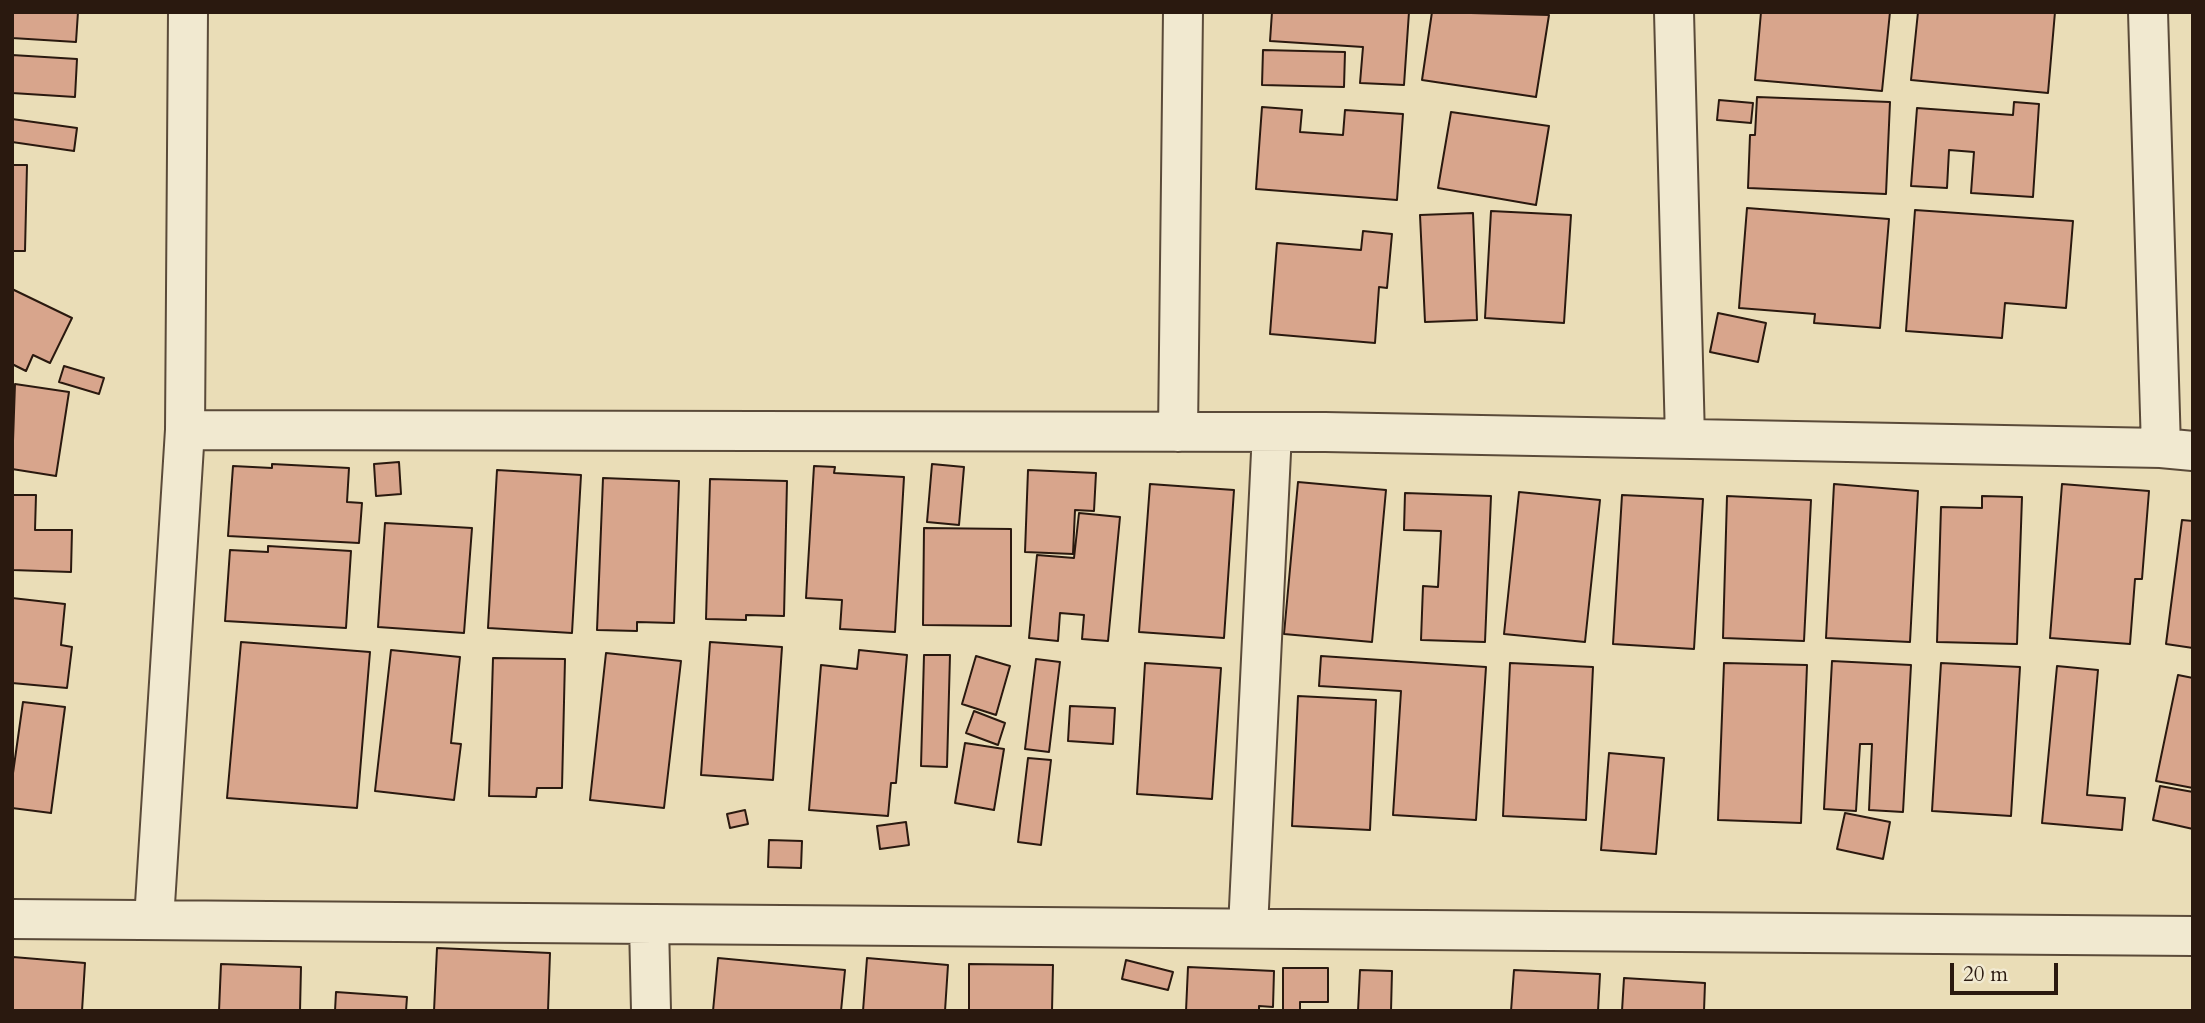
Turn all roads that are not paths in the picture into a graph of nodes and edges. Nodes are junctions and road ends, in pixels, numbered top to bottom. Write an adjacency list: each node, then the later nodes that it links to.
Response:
1 (188, 12): 5 (street)
2 (1183, 12): 6 (street)
3 (1674, 12): 8 (street)
4 (2148, 12): 9 (street)
5 (185, 430): 6 (street); 11 (street)
6 (1178, 432): 7 (street)
7 (1272, 432): 8 (street); 13 (street)
8 (1685, 439): 9 (street)
9 (2177, 449)
10 (12, 919): 11 (street)
11 (154, 920): 12 (street)
12 (649, 924): 13 (street); 15 (street)
13 (1248, 928): 14 (street)
14 (2193, 936)
15 (652, 1011)

